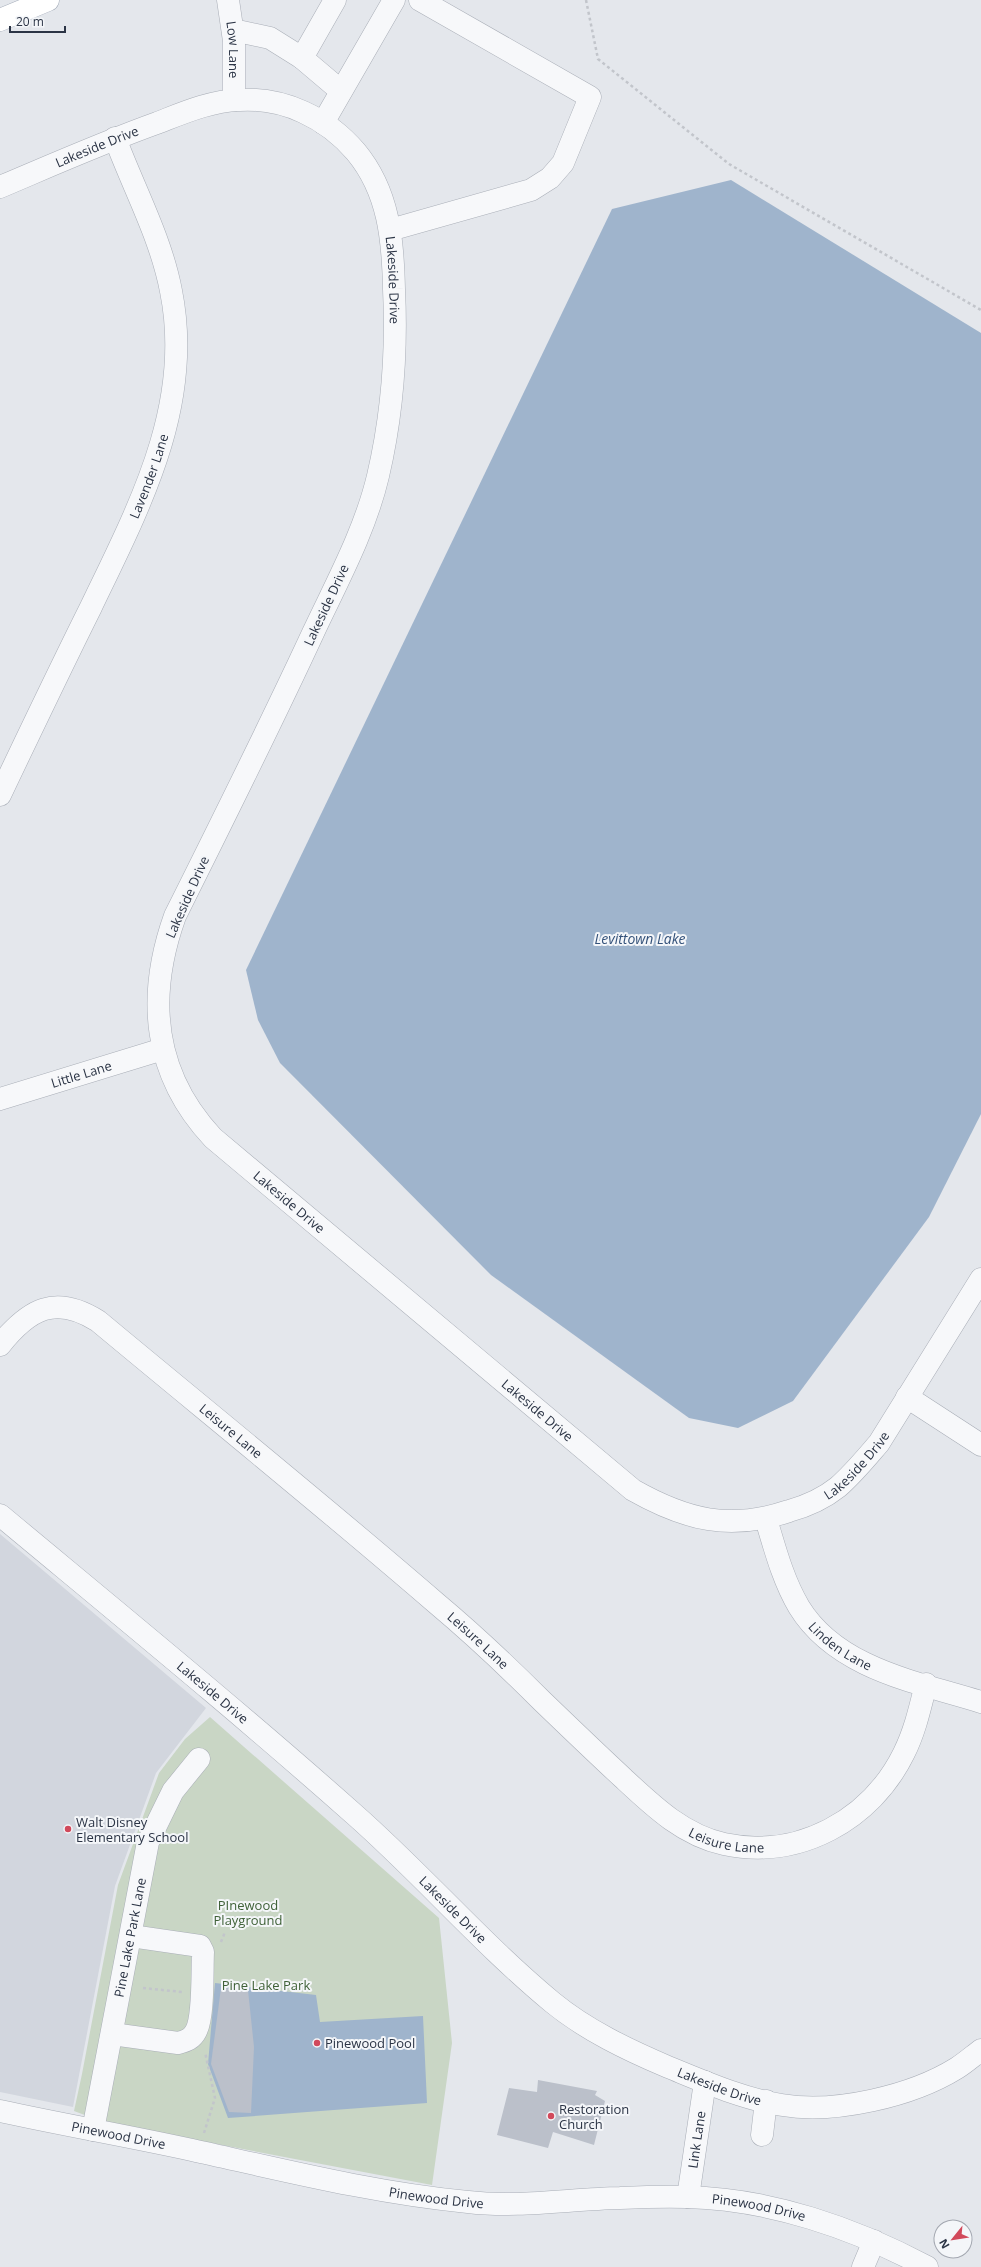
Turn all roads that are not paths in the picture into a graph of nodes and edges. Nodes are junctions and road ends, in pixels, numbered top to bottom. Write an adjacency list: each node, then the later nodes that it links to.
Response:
1 (48, 0): 6 (main road)
2 (228, 0): 7 (street, Low Lane)
3 (335, 0): 8 (street)
4 (394, 0): 9 (street)
5 (420, 0): 14 (street)
6 (0, 20)
7 (233, 30): 8 (street); 10 (street, Low Lane)
8 (302, 58): 9 (street)
9 (341, 91): 11 (street)
10 (234, 100): 11 (street, Lakeside Drive); 12 (street, Lakeside Drive)
11 (323, 123): 14 (street, Lakeside Drive)
12 (115, 138): 13 (street, Lakeside Drive); 15 (street, Lavender Lane)
13 (0, 187)
14 (390, 230): 16 (street, Lakeside Drive)
15 (0, 795)
16 (163, 1049): 17 (street, Little Lane); 23 (street, Lakeside Drive)
17 (0, 1099)
18 (981, 1279): 20 (street, Lakeside Drive)
19 (0, 1345): 24 (street, Leisure Lane)
20 (907, 1397): 21 (street); 23 (street, Lakeside Drive)
21 (981, 1445)
22 (0, 1515): 30 (street, Lakeside Drive)
23 (766, 1519): 24 (street, Linden Lane)
24 (926, 1684): 25 (street, Linden Lane)
25 (981, 1702)
26 (199, 1759): 27 (street, Pine Lake Park Lane)
27 (131, 1936): 28 (street, Pine Lake Park Lane); 28 (street)
28 (112, 2034): 33 (street, Pine Lake Park Lane)
29 (981, 2050): 31 (street, Lakeside Drive)
30 (705, 2082): 31 (street, Lakeside Drive); 35 (street, Link Lane)
31 (766, 2101): 34 (street)
32 (1, 2116): 33 (street, Pinewood Drive)
33 (93, 2130): 35 (street, Pinewood Drive)
34 (762, 2135)
35 (688, 2197): 36 (street, Pinewood Drive)
36 (874, 2241): 37 (street); 38 (street, Pinewood Drive)
37 (863, 2267)
38 (927, 2267)

